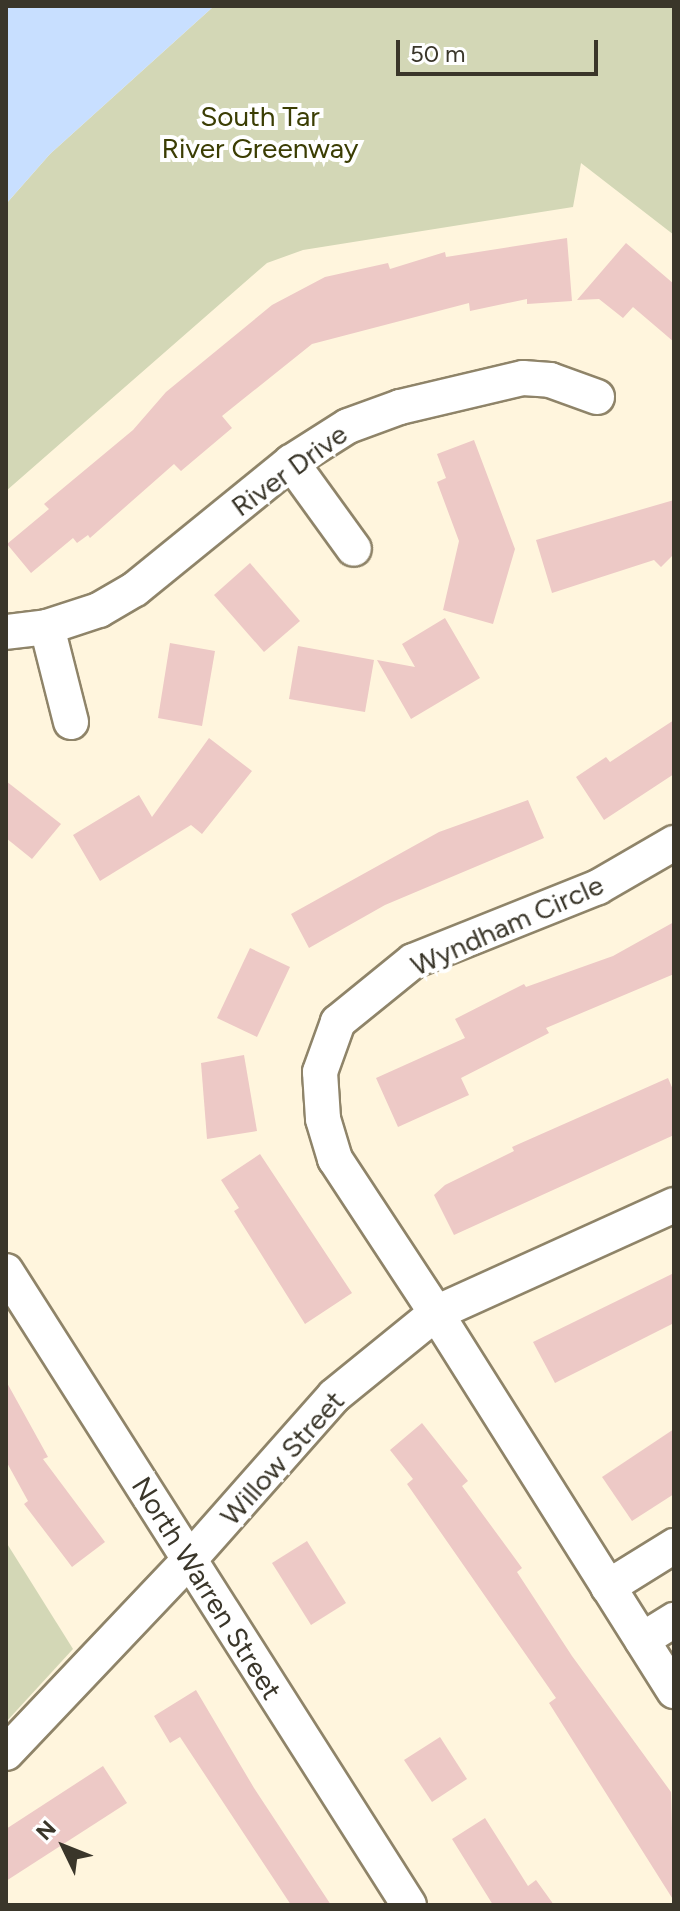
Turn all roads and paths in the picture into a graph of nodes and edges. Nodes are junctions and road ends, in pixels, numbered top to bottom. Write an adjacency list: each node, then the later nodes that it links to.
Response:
1 (597, 397): 2 (street, River Drive)
2 (291, 462): 3 (street); 4 (street, River Drive)
3 (354, 549)
4 (47, 627): 5 (street, River Drive); 6 (street)
5 (6, 632)
6 (71, 722)
7 (674, 843): 10 (street, Wyndham Circle)
8 (674, 1205): 10 (street)
9 (6, 1271): 12 (street, North Warren Street)
10 (436, 1313): 12 (street, Willow Street); 13 (street, Wyndham Circle)
11 (674, 1546): 13 (street)
12 (189, 1560): 17 (street, Willow Street); 18 (street, North Warren Street)
13 (608, 1587): 15 (street, Wyndham Circle)
14 (674, 1620): 15 (street)
15 (642, 1640): 16 (street, Wyndham Circle)
16 (674, 1691)
17 (6, 1753)
18 (409, 1905)

